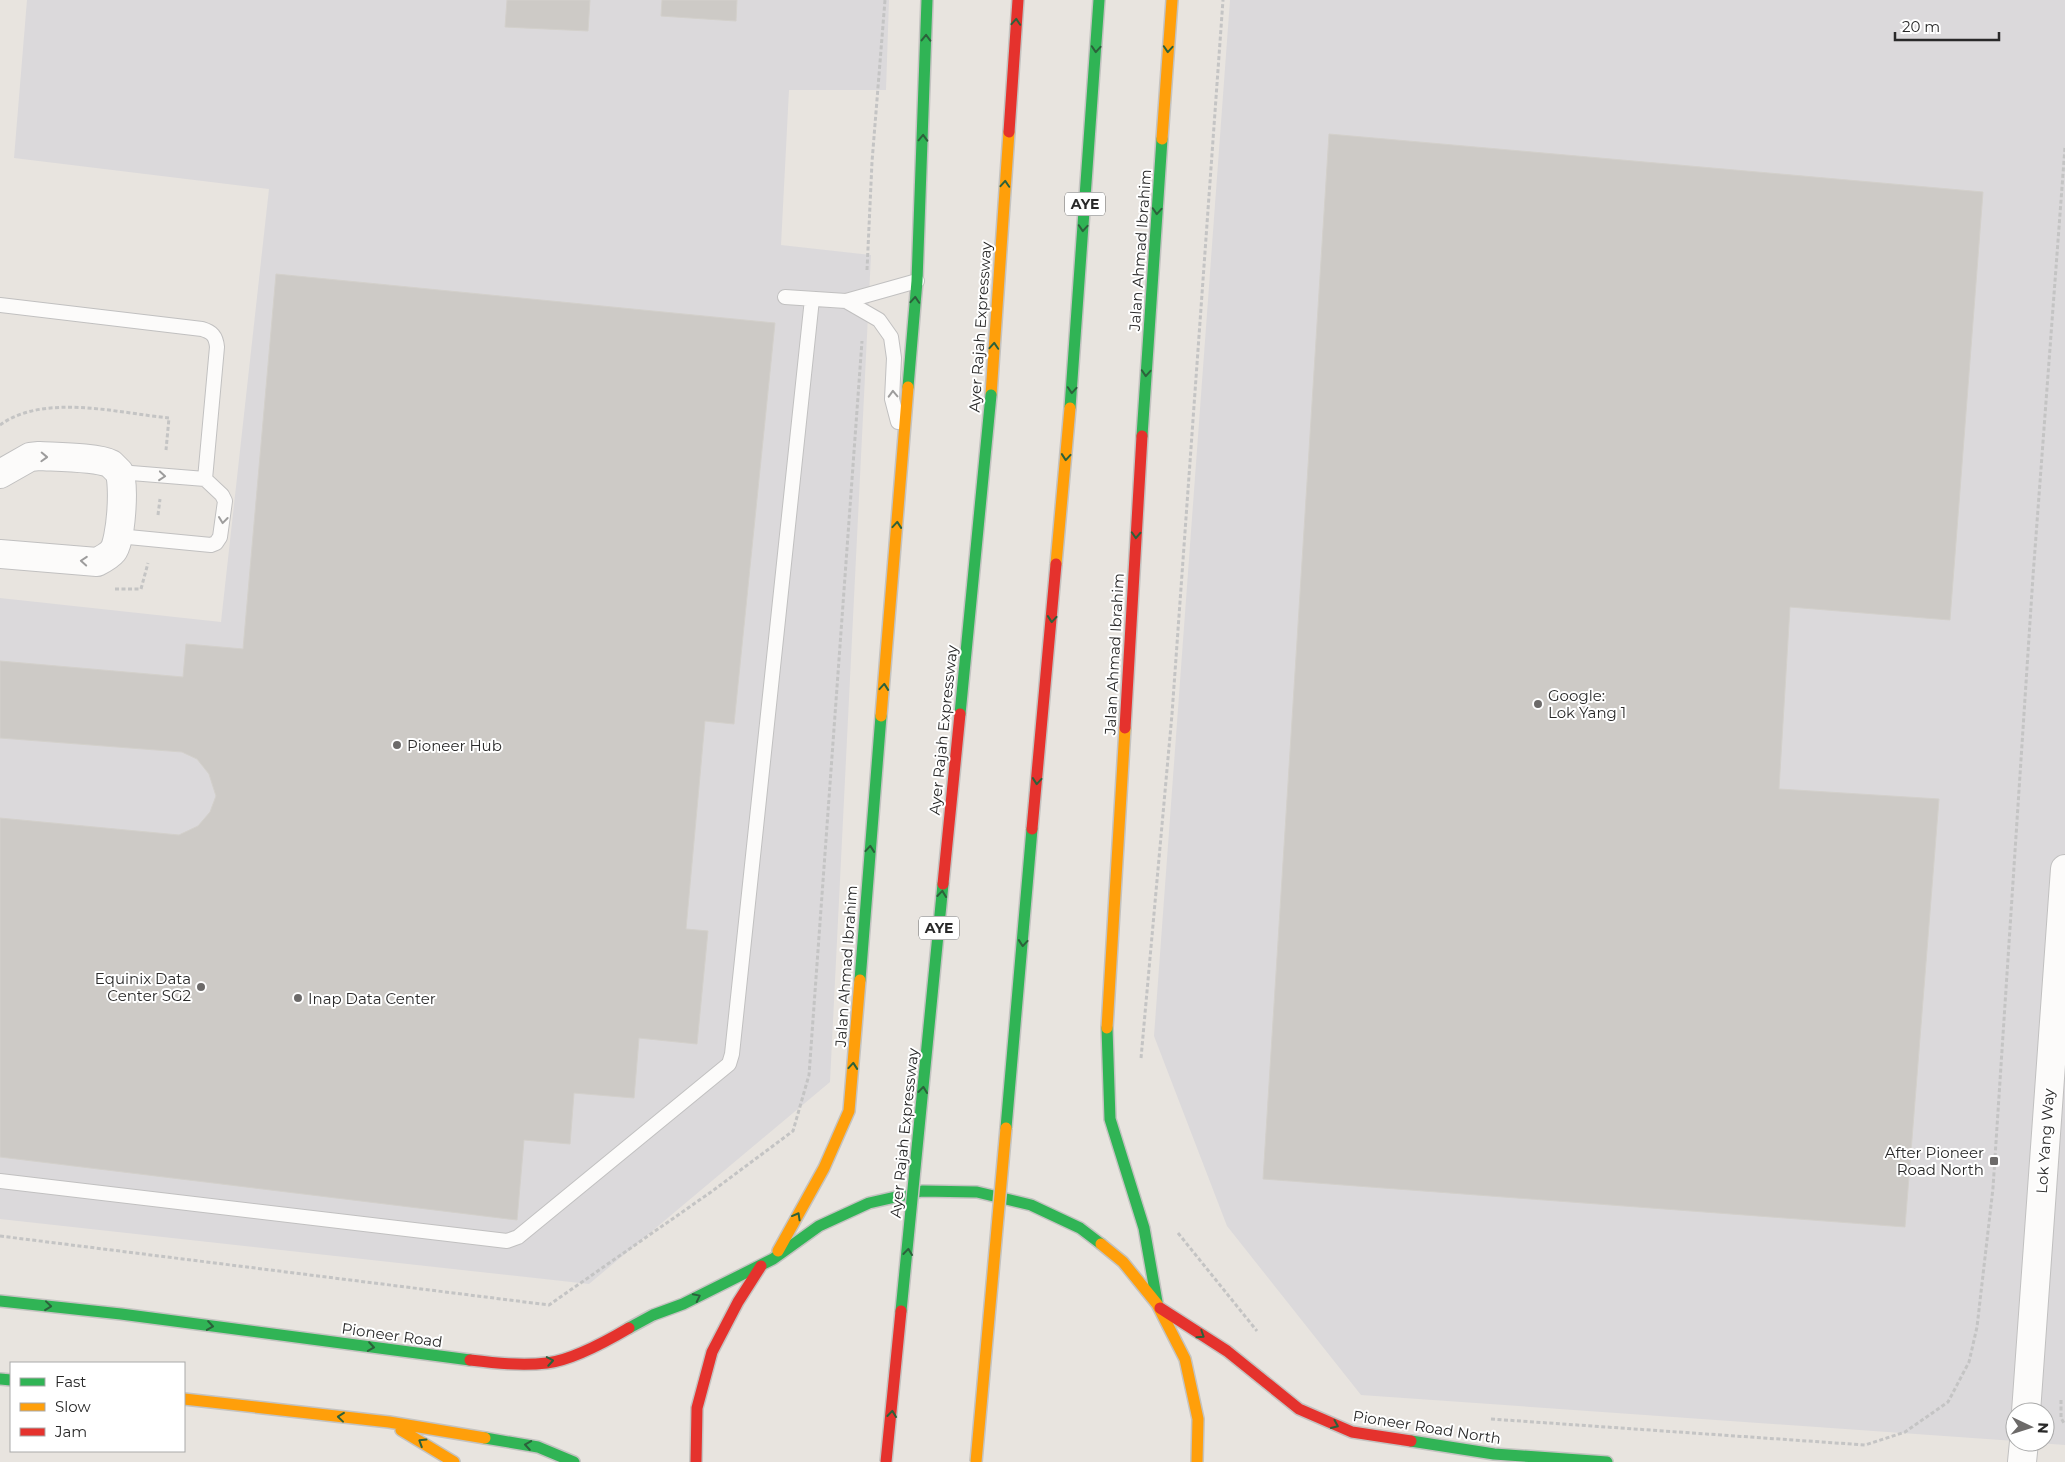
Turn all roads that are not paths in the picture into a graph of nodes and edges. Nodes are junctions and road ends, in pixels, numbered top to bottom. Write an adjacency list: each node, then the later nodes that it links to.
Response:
1 (927, 0): 5 (main road, Jalan Ahmad Ibrahim, one-way to 1)
2 (1018, 0): 28 (main road, Ayer Rajah Expressway / AYE, one-way to 2, bridge)
3 (1100, 0): 29 (main road, AYE, one-way to 29, bridge)
4 (1172, 0): 21 (main road, Jalan Ahmad Ibrahim, one-way to 21)
5 (917, 281): 8 (lane); 10 (main road, Jalan Ahmad Ibrahim, one-way to 5)
6 (785, 298): 7 (lane)
7 (812, 299): 8 (lane); 17 (lane)
8 (846, 301): 10 (lane, one-way to 8)
9 (0, 305): 13 (lane)
10 (904, 442): 18 (main road, Jalan Ahmad Ibrahim, one-way to 10)
11 (119, 472): 12 (street, one-way to 11); 13 (lane, one-way to 13); 14 (street)
12 (0, 474)
13 (205, 479): 14 (lane, one-way to 14)
14 (118, 536): 15 (street, one-way to 15)
15 (0, 554)
16 (2065, 869): 23 (street, Lok Yang Way)
17 (0, 1181)
18 (773, 1259): 19 (main road, Pioneer Road); 21 (main road, Pioneer Road)
19 (761, 1265): 20 (main road, Pioneer Road, one-way to 19); 27 (main road)
20 (0, 1301)
21 (1158, 1306): 30 (main road); 31 (main road, Pioneer Road North, one-way to 31)
22 (185, 1399): 24 (main road, one-way to 22)
23 (2027, 1402)
24 (389, 1422): 25 (main road, one-way to 24); 26 (main road, one-way to 24)
25 (454, 1462)
26 (574, 1462)
27 (696, 1462)
28 (886, 1462)
29 (976, 1462)
30 (1197, 1462)
31 (1607, 1462)

